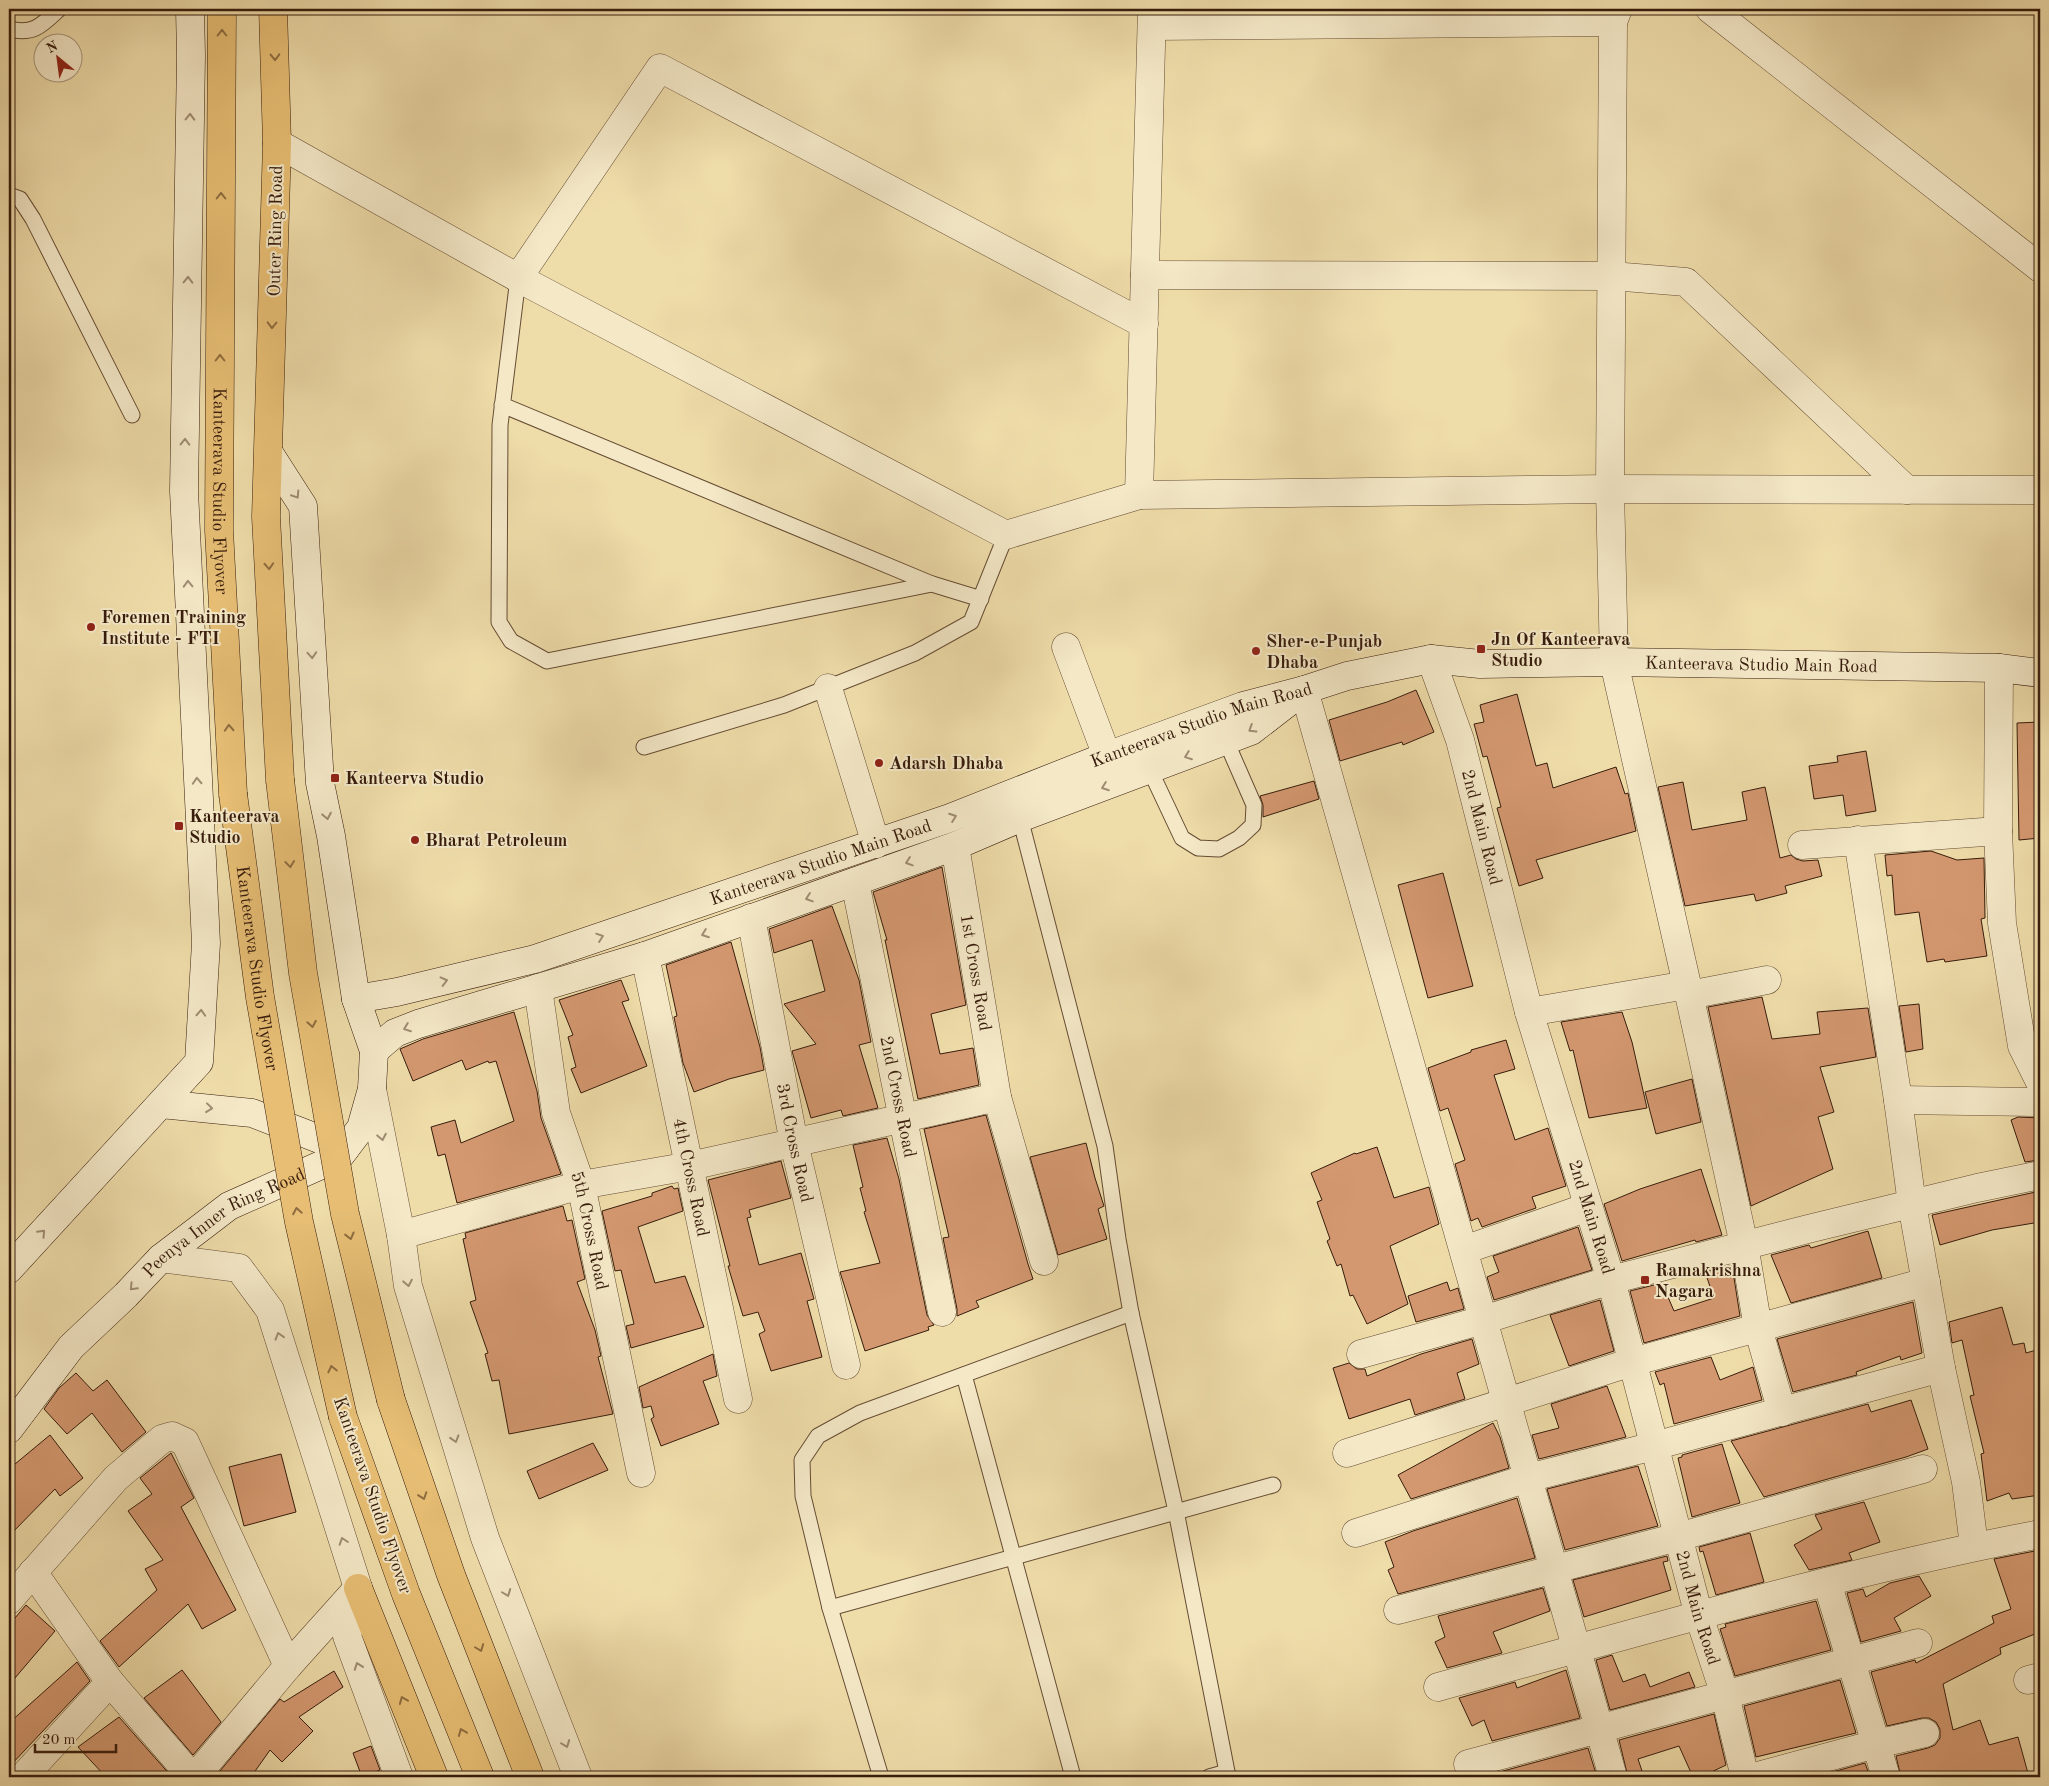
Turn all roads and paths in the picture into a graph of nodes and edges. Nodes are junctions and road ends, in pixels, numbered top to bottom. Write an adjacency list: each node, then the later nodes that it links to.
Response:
1 (59, 9): 8 (lane)
2 (190, 9): 57 (street, one-way to 2)
3 (222, 9): 123 (highway, Kanteerava Studio Flyover, one-way to 3, bridge)
4 (273, 9): 9 (highway, Outer Ring Road, one-way to 9)
5 (1710, 9): 11 (street)
6 (1615, 15): 7 (street); 13 (street)
7 (1152, 17): 12 (street)
8 (9, 29)
9 (277, 143): 14 (street); 18 (highway, Outer Ring Road, one-way to 18)
10 (9, 195): 17 (lane)
11 (2040, 268)
12 (1145, 275): 13 (street); 15 (street)
13 (1612, 276): 19 (street); 20 (street)
14 (518, 278): 15 (street); 16 (lane); 23 (street)
15 (1144, 324): 22 (street)
16 (502, 405): 24 (lane); 24 (lane)
17 (132, 415)
18 (269, 454): 49 (street, Peenya Inner Ring Road, one-way to 49); 124 (highway, one-way to 124, bridge)
19 (1610, 489): 20 (street); 22 (street); 28 (street)
20 (1907, 490): 21 (street)
21 (2040, 490)
22 (1139, 495): 23 (street)
23 (1006, 535): 25 (lane)
24 (932, 584): 25 (lane)
25 (981, 599): 31 (lane)
26 (1066, 647): 35 (street)
27 (1431, 660): 28 (street, Kanteerava Studio Main Road); 32 (street, Kanteerava Studio Main Road); 50 (street, 2nd Main Road)
28 (1614, 662): 29 (street, Kanteerava Studio Main Road); 48 (street)
29 (1999, 668): 30 (street, Kanteerava Studio Main Road); 38 (street)
30 (2040, 673)
31 (828, 688): 34 (lane); 40 (street)
32 (1304, 690): 33 (street, one-way to 33); 35 (street, Kanteerava Studio Main Road); 68 (street)
33 (1226, 741): 36 (street, one-way to 36); 36 (lane)
34 (644, 747)
35 (1106, 756): 40 (street, Kanteerava Studio Main Road, one-way to 35)
36 (1150, 770): 37 (street, one-way to 37)
37 (1020, 818): 42 (street); 75 (lane)
38 (1998, 831): 39 (street); 52 (street)
39 (1858, 840): 41 (street); 55 (street)
40 (876, 844): 49 (street, Kanteerava Studio Main Road, one-way to 40)
41 (1802, 845)
42 (955, 846): 43 (street, one-way to 43); 54 (street, 1st Cross Road)
43 (855, 882): 44 (street, one-way to 44); 58 (street, 2nd Cross Road)
44 (751, 918): 45 (street, one-way to 45); 59 (street, 3rd Cross Road)
45 (645, 956): 47 (street); 61 (street, 4th Cross Road)
46 (1767, 980): 48 (street)
47 (538, 988): 51 (street, one-way to 51); 63 (street, 5th Cross Road)
48 (1688, 990): 50 (street); 67 (street)
49 (356, 999): 51 (street, Peenya Inner Ring Road)
50 (1529, 1012): 65 (street, 2nd Main Road)
51 (374, 1052): 53 (street, Peenya Inner Ring Road)
52 (2040, 1082)
53 (372, 1089): 60 (street, Peenya Inner Ring Road); 66 (street, one-way to 66)
54 (997, 1097): 58 (street); 70 (street, 1st Cross Road)
55 (1898, 1100): 56 (street); 64 (street)
56 (2040, 1102)
57 (160, 1104): 60 (street, one-way to 60); 71 (street, one-way to 57)
58 (903, 1118): 59 (street); 74 (street, 2nd Cross Road)
59 (794, 1142): 61 (street); 80 (street, 3rd Cross Road)
60 (344, 1150): 69 (street, Peenya Inner Ring Road)
61 (690, 1166): 63 (street); 83 (street, 4th Cross Road)
62 (2040, 1175): 64 (street)
63 (581, 1186): 66 (street); 90 (street, 5th Cross Road)
64 (1912, 1204): 67 (street); 73 (street)
65 (1588, 1207): 68 (street); 72 (street, 2nd Main Road)
66 (401, 1235): 125 (street, one-way to 125)
67 (1744, 1245): 72 (street); 77 (street)
68 (1464, 1250): 76 (street)
69 (161, 1258): 86 (street, Peenya Inner Ring Road, one-way to 86); 102 (street, one-way to 69)
70 (1044, 1261)
71 (9, 1269)
72 (1611, 1280): 76 (street); 79 (street, 2nd Main Road)
73 (1926, 1282): 77 (street); 81 (street)
74 (942, 1312)
75 (1131, 1313): 82 (lane); 93 (lane)
76 (1483, 1320): 78 (street); 84 (street)
77 (1758, 1328): 79 (street); 85 (street)
78 (1361, 1354)
79 (1632, 1362): 84 (street); 87 (street, 2nd Main Road)
80 (846, 1365)
81 (1941, 1368): 85 (street); 97 (street)
82 (964, 1375): 98 (lane); 104 (lane)
83 (738, 1399)
84 (1506, 1402): 88 (street); 91 (street)
85 (1782, 1412): 87 (street)
86 (9, 1429)
87 (1654, 1446): 91 (street); 96 (street, 2nd Main Road)
88 (1348, 1453)
89 (1923, 1469): 96 (street)
90 (641, 1473)
91 (1528, 1478): 94 (street); 99 (street)
92 (1273, 1485): 93 (lane)
93 (1176, 1511): 98 (lane); 118 (lane)
94 (1356, 1533)
95 (2040, 1534): 97 (street)
96 (1678, 1537): 99 (street); 106 (street, 2nd Main Road)
97 (1974, 1546): 101 (street)
98 (1014, 1556): 104 (lane); 127 (lane)
99 (1554, 1570): 105 (street); 108 (street)
100 (33, 1572): 103 (street); 110 (street); 111 (street)
101 (1827, 1582): 106 (street); 109 (street)
102 (358, 1588): 110 (street); 121 (street, one-way to 102); 122 (highway, one-way to 102)
103 (9, 1600)
104 (830, 1608): 126 (lane)
105 (1398, 1610)
106 (1699, 1616): 108 (street); 113 (street, 2nd Main Road)
107 (1918, 1643): 109 (street)
108 (1577, 1649): 112 (street); 114 (street)
109 (1852, 1662): 113 (street); 116 (street)
110 (288, 1666): 120 (street)
111 (110, 1682): 119 (street); 120 (street)
112 (1438, 1687)
113 (1725, 1695): 114 (street); 130 (street, 2nd Main Road)
114 (1600, 1729): 117 (street); 129 (street)
115 (1925, 1733): 116 (street)
116 (1876, 1744): 131 (street); 132 (street)
117 (1468, 1764)
118 (1228, 1775): 128 (lane)
119 (23, 1777)
120 (194, 1777)
121 (399, 1777)
122 (434, 1777)
123 (480, 1777)
124 (530, 1777)
125 (578, 1777)
126 (881, 1777)
127 (1073, 1777)
128 (1209, 1777)
129 (1613, 1777)
130 (1745, 1777)
131 (1754, 1777)
132 (1886, 1777)

